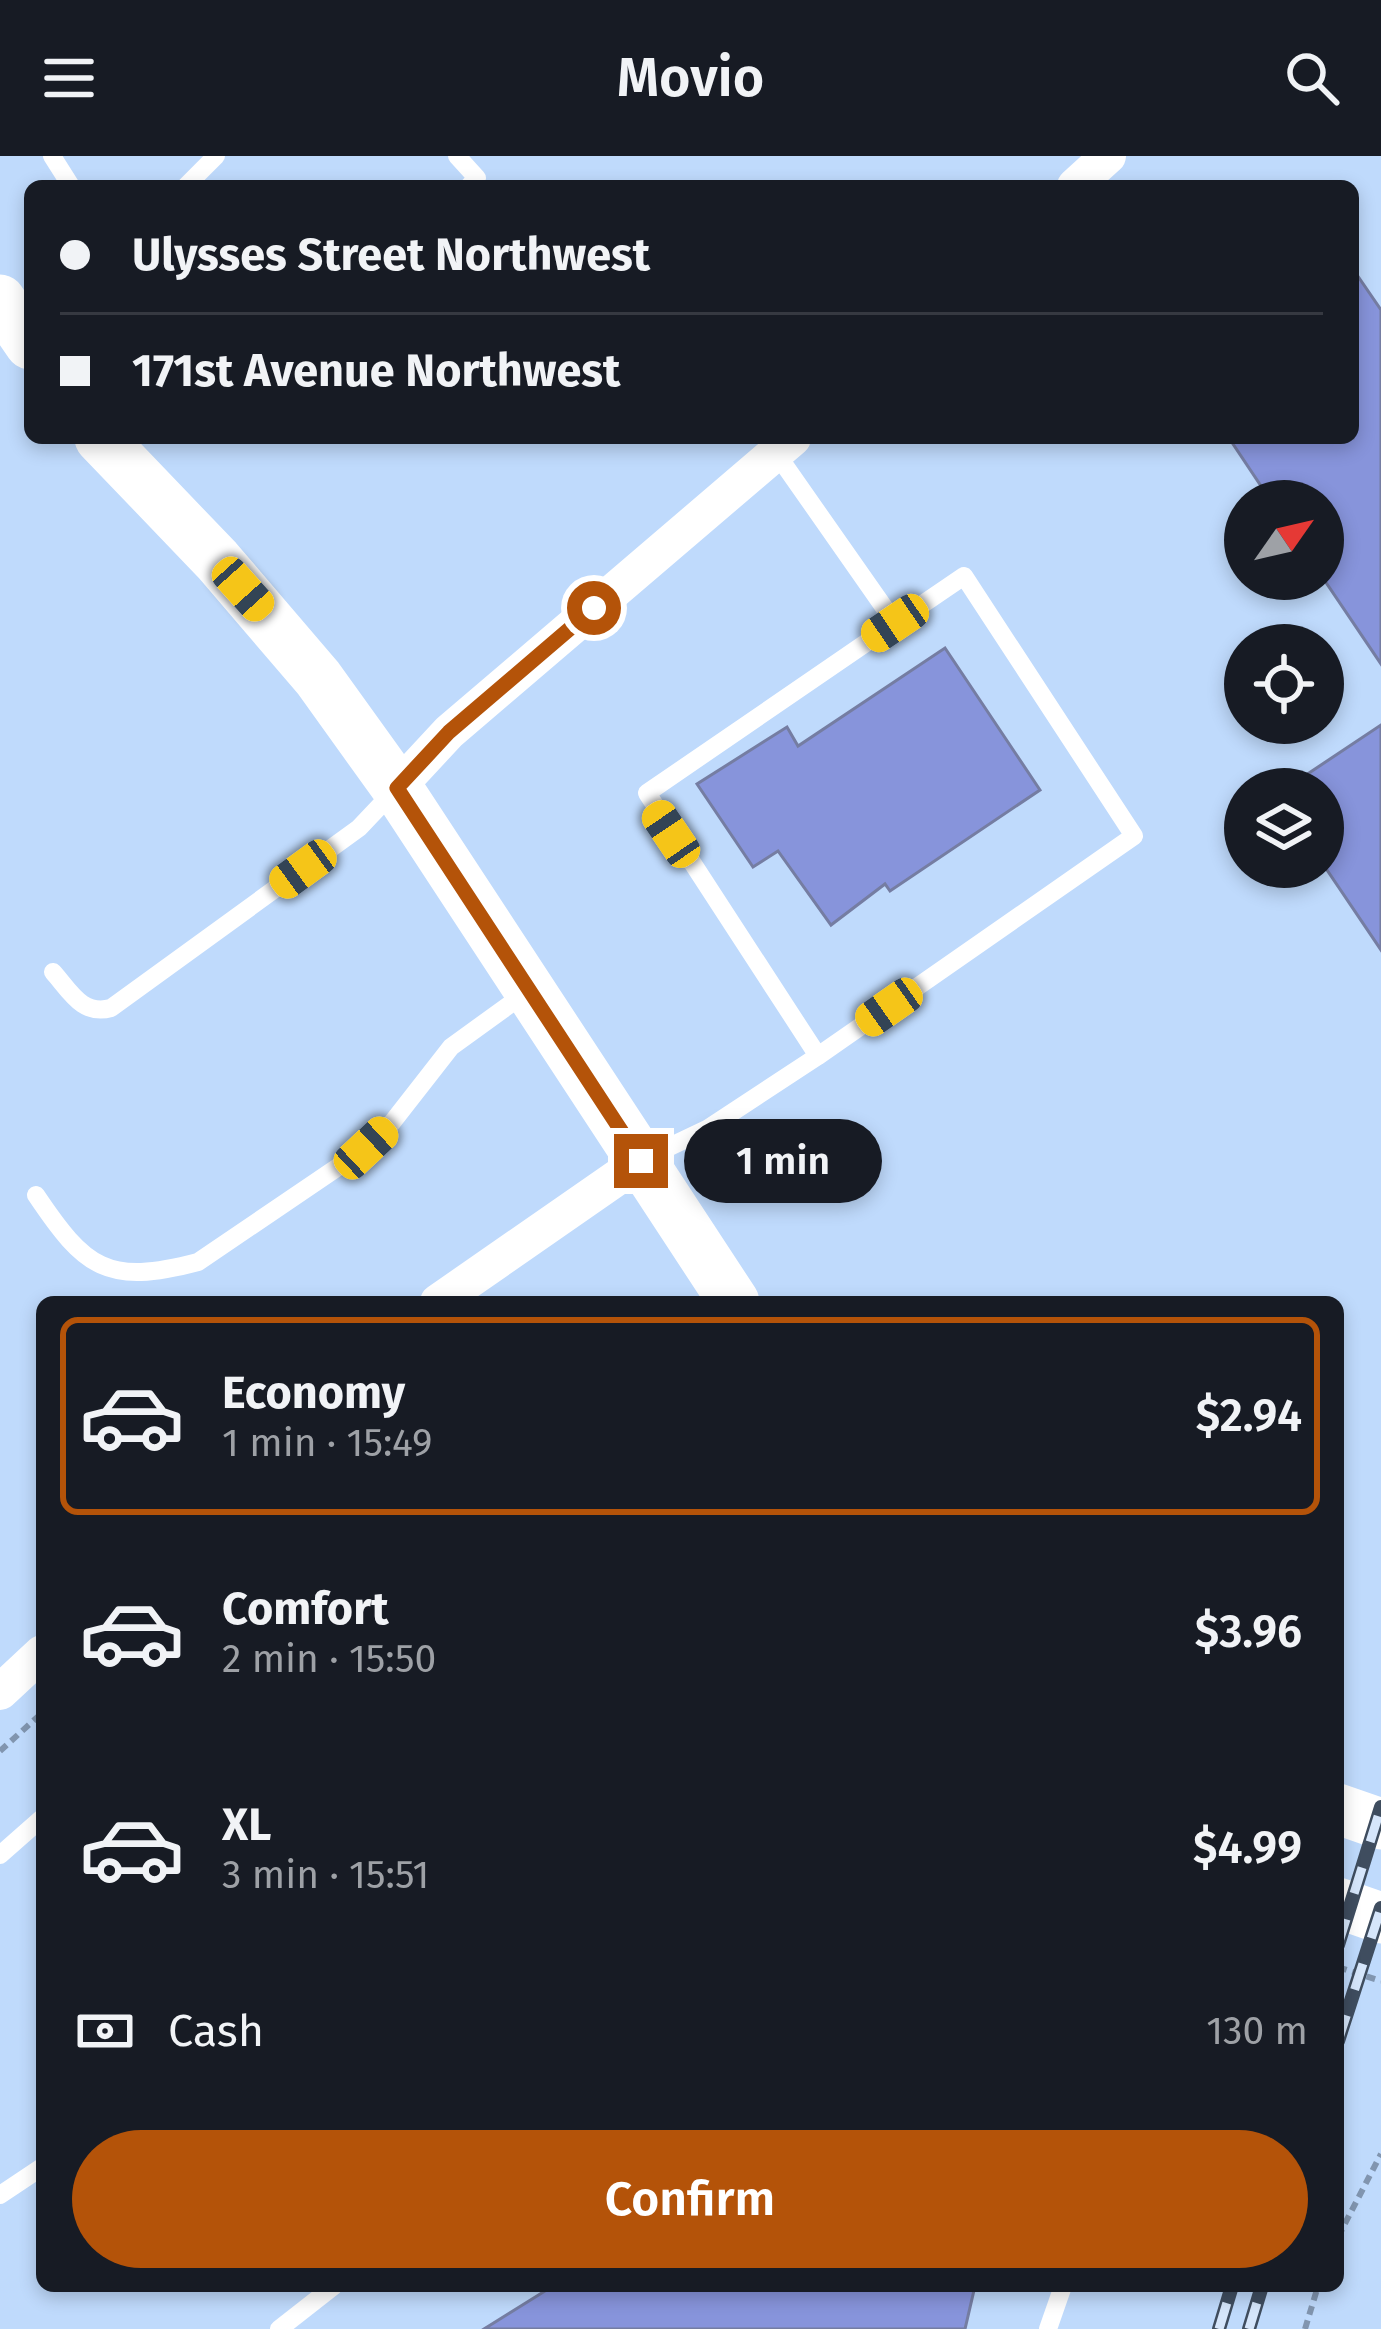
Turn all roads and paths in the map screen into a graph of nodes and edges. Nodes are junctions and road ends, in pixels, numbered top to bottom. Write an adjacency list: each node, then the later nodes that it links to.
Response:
1 (216, 156): 4 (lane)
2 (458, 156): 5 (lane)
3 (1108, 156): 6 (street)
4 (192, 180)
5 (475, 180)
6 (1082, 180)
7 (0, 300): 8 (street)
8 (24, 335)
9 (106, 444): 12 (street)
10 (784, 445): 11 (lane); 12 (street)
11 (895, 623): 15 (lane); 15 (lane)
12 (397, 788): 13 (lane); 14 (street)
13 (53, 972)
14 (527, 992): 16 (street); 17 (lane)
15 (818, 1056): 16 (lane)
16 (641, 1161): 18 (street); 19 (street)
17 (36, 1195)
18 (447, 1296)
19 (730, 1296)
20 (36, 1659): 21 (street)
21 (0, 1692)
22 (36, 1718): 23 (path)
23 (0, 1750)
24 (1344, 1812): 26 (street)
25 (36, 1823): 27 (lane)
26 (1381, 1824)
27 (0, 1855)
28 (1344, 1906): 29 (street)
29 (1381, 1918)
30 (1344, 1969): 31 (path)
31 (1381, 1981)
32 (1381, 2154): 35 (path)
33 (36, 2171): 34 (lane)
34 (0, 2195)
35 (1344, 2225)
36 (326, 2292): 39 (lane)
37 (1061, 2292): 40 (lane)
38 (1316, 2292): 41 (path)
39 (279, 2329)
40 (1048, 2329)
41 (1305, 2329)

